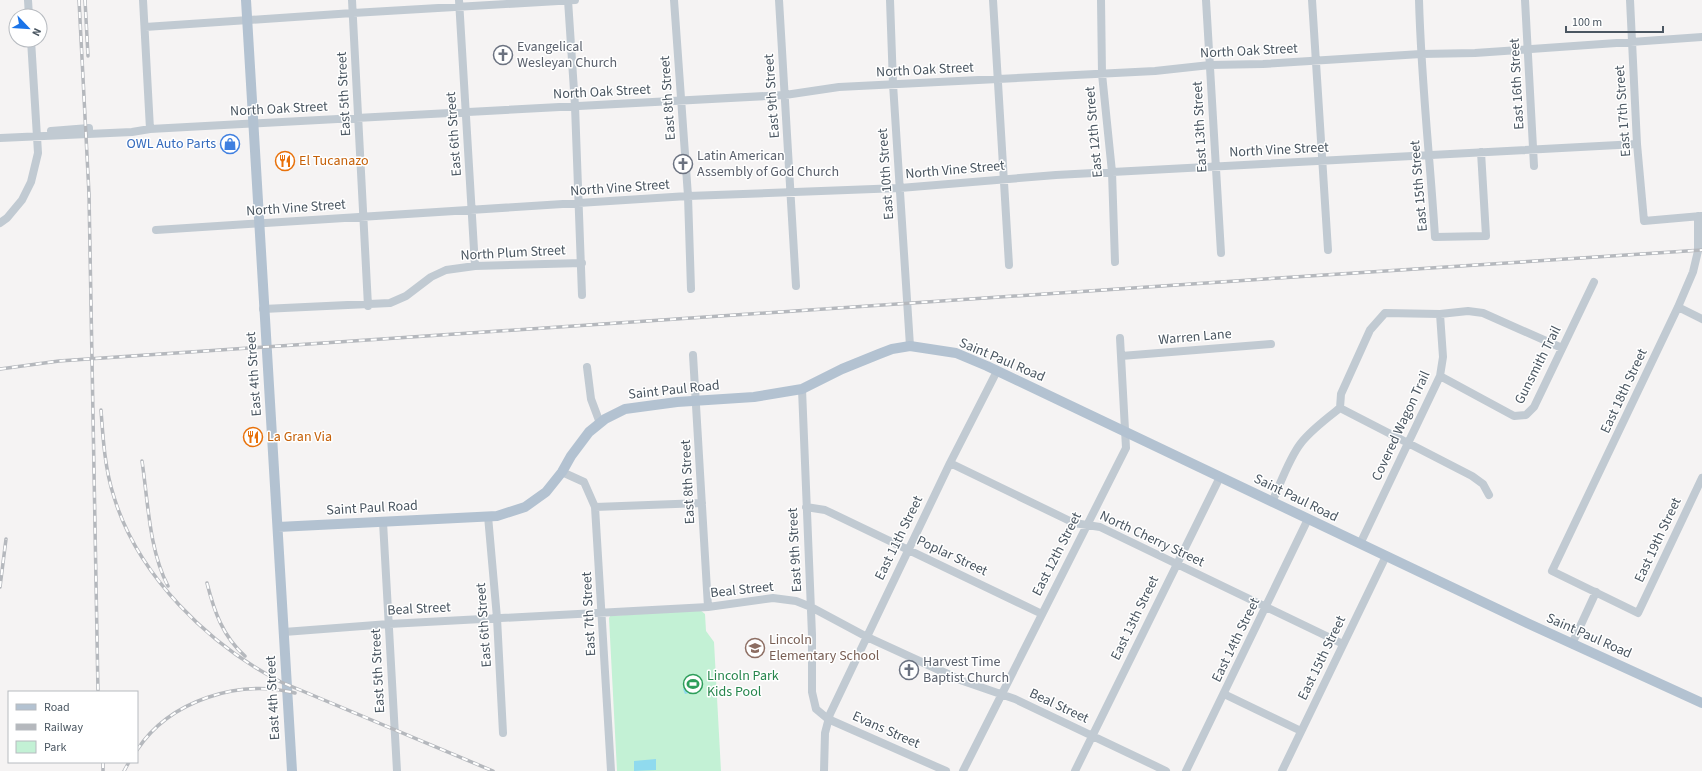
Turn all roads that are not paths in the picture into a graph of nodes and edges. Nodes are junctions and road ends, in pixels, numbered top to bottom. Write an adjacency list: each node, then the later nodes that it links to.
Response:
1 (143, 0): 19 (street)
2 (246, 0): 18 (main road, East 4th Street)
3 (352, 0): 17 (street, East 5th Street)
4 (568, 0): 5 (street); 16 (street); 32 (street)
5 (575, 0)
6 (674, 0): 31 (street, East 8th Street)
7 (779, 0): 30 (street, East 9th Street)
8 (890, 0): 29 (street, East 10th Street)
9 (993, 0): 28 (street)
10 (1101, 0): 27 (street, East 12th Street)
11 (1206, 0): 26 (street, East 13th Street)
12 (1312, 0): 25 (street)
13 (1419, 0): 24 (street, East 15th Street)
14 (1525, 0): 23 (street, East 16th Street)
15 (1630, 0): 21 (street, East 17th Street)
16 (459, 3): 17 (street); 33 (street, East 6th Street)
17 (353, 13): 18 (street); 34 (street, East 5th Street)
18 (247, 20): 19 (street); 35 (main road, East 4th Street)
19 (145, 27): 36 (street)
20 (1702, 37): 21 (street, North Oak Street)
21 (1631, 41): 23 (street, North Oak Street); 39 (street, East 17th Street)
22 (31, 48): 37 (street)
23 (1528, 49): 24 (street, North Oak Street); 40 (street, East 16th Street)
24 (1421, 54): 25 (street, North Oak Street); 42 (street, East 15th Street)
25 (1316, 60): 26 (street, North Oak Street); 43 (street)
26 (1210, 65): 27 (street, North Oak Street); 45 (street, East 13th Street)
27 (1102, 74): 28 (street, North Oak Street); 46 (street, East 12th Street)
28 (997, 79): 29 (street, North Oak Street); 47 (street)
29 (893, 84): 30 (street, North Oak Street); 48 (street, East 10th Street)
30 (785, 95): 31 (street, North Oak Street); 49 (street, East 9th Street)
31 (681, 101): 32 (street, North Oak Street); 50 (street, East 8th Street)
32 (575, 106): 33 (street, North Oak Street); 51 (street)
33 (466, 112): 34 (street, North Oak Street); 52 (street, East 6th Street)
34 (358, 118): 35 (street, North Oak Street); 54 (street, East 5th Street)
35 (253, 124): 36 (street, North Oak Street); 56 (main road, East 4th Street)
36 (150, 130): 37 (street, North Oak Street)
37 (38, 136): 38 (street, North Oak Street); 55 (street)
38 (0, 138)
39 (1637, 144): 40 (street, North Vine Street); 53 (street, East 17th Street)
40 (1533, 150): 41 (street, North Vine Street); 44 (street, East 16th Street)
41 (1481, 152): 42 (street, North Vine Street); 42 (street, East 15th Street)
42 (1430, 155): 43 (street, North Vine Street)
43 (1322, 161): 45 (street, North Vine Street); 58 (street)
44 (1534, 166)
45 (1215, 167): 46 (street, North Vine Street); 59 (street, East 13th Street)
46 (1112, 172): 47 (street, North Vine Street); 61 (street, East 12th Street)
47 (1005, 179): 48 (street, North Vine Street); 62 (street)
48 (900, 188): 49 (street, North Vine Street); 75 (street, East 10th Street)
49 (791, 192): 50 (street, North Vine Street); 65 (street, East 9th Street)
50 (688, 196): 51 (street, North Vine Street); 66 (street, East 8th Street)
51 (579, 203): 52 (street, North Vine Street); 60 (street)
52 (472, 211): 54 (street, North Vine Street); 63 (street, East 6th Street)
53 (1700, 216): 69 (street, East 18th Street)
54 (364, 217): 56 (street, North Vine Street); 68 (street, East 5th Street)
55 (0, 223)
56 (259, 224): 57 (street, North Vine Street); 70 (main road, East 4th Street)
57 (156, 230)
58 (1328, 250)
59 (1221, 253)
60 (582, 262): 63 (street, North Plum Street); 67 (street)
61 (1116, 262)
62 (1009, 264)
63 (475, 266): 68 (street, North Plum Street)
64 (1594, 282): 76 (street, Gunsmith Trail)
65 (796, 286)
66 (691, 289)
67 (582, 295)
68 (368, 306): 70 (street, North Plum Street)
69 (1678, 307): 72 (street); 106 (street, East 18th Street)
70 (263, 309): 101 (main road, East 4th Street)
71 (1440, 314): 76 (street); 81 (street, Covered Wagon Trail); 84 (street)
72 (1702, 318)
73 (1120, 338): 78 (street, East 12th Street)
74 (1271, 344): 78 (street, Warren Lane)
75 (910, 346): 80 (main road, Saint Paul Road); 82 (main road, Saint Paul Road)
76 (1562, 348): 81 (street, Gunsmith Trail)
77 (693, 355): 83 (street, East 8th Street)
78 (1121, 356): 86 (street, East 12th Street)
79 (587, 367): 85 (street)
80 (997, 371): 86 (main road, Saint Paul Road); 88 (street, East 11th Street)
81 (1440, 376): 87 (street, Covered Wagon Trail)
82 (802, 389): 83 (main road, Saint Paul Road); 95 (street, East 9th Street)
83 (696, 401): 85 (main road, Saint Paul Road); 94 (street, East 8th Street)
84 (1340, 408): 87 (street); 93 (street)
85 (600, 423): 89 (main road, Saint Paul Road)
86 (1126, 432): 90 (main road, Saint Paul Road); 100 (street, East 12th Street)
87 (1409, 442): 92 (street); 102 (street, Covered Wagon Trail)
88 (950, 463): 100 (street, North Cherry Street); 103 (street, East 11th Street)
89 (562, 472): 96 (street, East 7th Street); 97 (main road, Saint Paul Road)
90 (1220, 477): 93 (main road, Saint Paul Road); 105 (street, East 13th Street)
91 (1702, 478): 106 (street, East 19th Street)
92 (1489, 495)
93 (1272, 502): 98 (main road, Saint Paul Road)
94 (702, 503): 96 (street); 107 (street, East 8th Street)
95 (806, 506): 103 (street, Poplar Street); 108 (street, East 9th Street)
96 (595, 507): 110 (street, East 7th Street)
97 (488, 516): 99 (main road, Saint Paul Road); 112 (street, East 6th Street)
98 (1308, 519): 102 (main road, Saint Paul Road); 109 (street, East 14th Street)
99 (383, 522): 101 (main road, Saint Paul Road); 113 (street, East 5th Street)
100 (1087, 524): 105 (street, North Cherry Street); 111 (street, East 12th Street)
101 (278, 527): 114 (main road, East 4th Street)
102 (1360, 544): 104 (main road, Saint Paul Road)
103 (908, 550): 111 (street, Poplar Street); 115 (street, East 11th Street)
104 (1386, 556): 116 (street, East 15th Street); 117 (main road, Saint Paul Road)
105 (1176, 564): 109 (street, North Cherry Street); 125 (street, East 13th Street)
106 (1596, 592): 117 (street)
107 (708, 607): 108 (street, Beal Street); 110 (street, Beal Street)
108 (810, 607): 115 (street, Beal Street); 121 (street, East 9th Street)
109 (1266, 607): 116 (street, North Cherry Street); 118 (street, East 14th Street)
110 (602, 612): 112 (street, Beal Street); 128 (street, East 7th Street)
111 (1042, 614): 119 (street, East 12th Street)
112 (498, 618): 113 (street, Beal Street); 124 (street, East 6th Street)
113 (389, 624): 114 (street, Beal Street); 127 (street, East 5th Street)
114 (284, 632): 126 (main road, East 4th Street)
115 (867, 637): 119 (street, Beal Street); 122 (street, East 11th Street)
116 (1343, 644): 123 (street, East 15th Street)
117 (1572, 644): 120 (main road, Saint Paul Road)
118 (1224, 694): 123 (street); 134 (street, East 14th Street)
119 (1001, 695): 125 (street, Beal Street); 131 (street, East 12th Street)
120 (1702, 703)
121 (816, 709): 122 (street, Evans Street)
122 (828, 719): 129 (street); 130 (street, Evans Street)
123 (1301, 731): 135 (street, East 15th Street)
124 (503, 733)
125 (1091, 736): 132 (street, East 13th Street); 133 (street, Beal Street)
126 (292, 771)
127 (397, 771)
128 (611, 771)
129 (824, 771)
130 (946, 771)
131 (964, 771)
132 (1075, 771)
133 (1166, 771)
134 (1186, 771)
135 (1282, 771)

